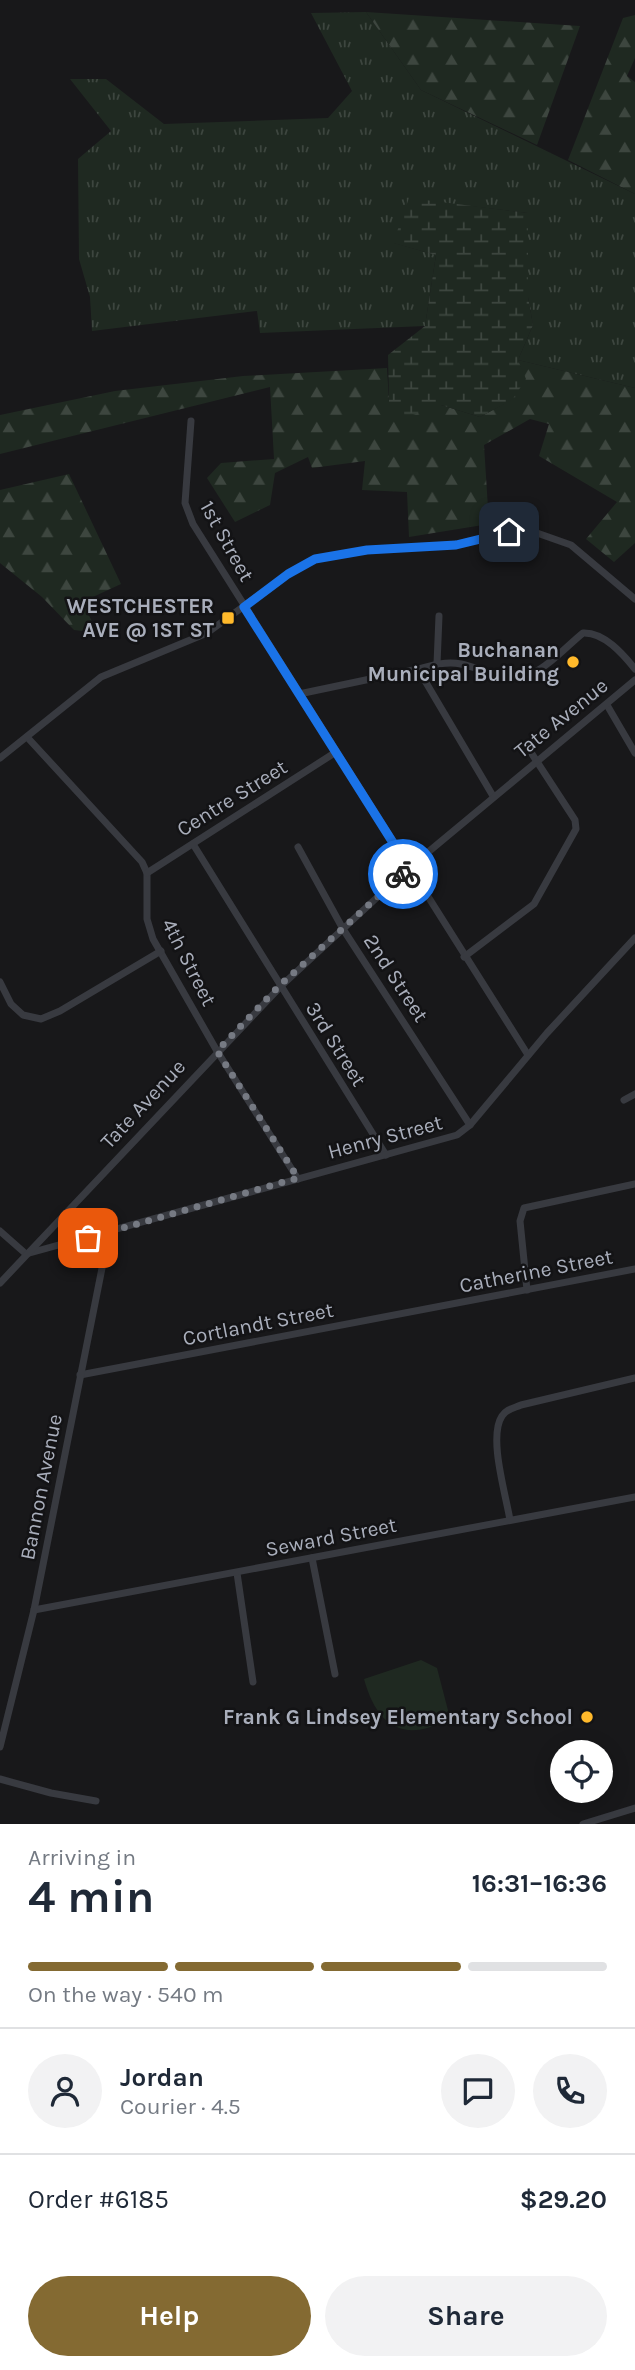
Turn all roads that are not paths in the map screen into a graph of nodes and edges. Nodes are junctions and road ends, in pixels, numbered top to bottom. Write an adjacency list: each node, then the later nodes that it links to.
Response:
1 (191, 421): 3 (street, 1st Street)
2 (635, 598): 3 (street)
3 (244, 607): 9 (street, 1st Street); 11 (street)
4 (439, 616): 5 (street)
5 (437, 664): 6 (street); 7 (street)
6 (418, 669): 9 (street); 16 (street)
7 (635, 669)
8 (635, 680): 10 (street, Tate Avenue)
9 (299, 694): 12 (street, 1st Street)
10 (607, 705): 13 (street); 15 (street, Tate Avenue)
11 (27, 737): 14 (street); 20 (street)
12 (336, 752): 17 (street, Centre Street); 19 (street, 1st Street)
13 (635, 752)
14 (0, 758)
15 (535, 758): 16 (street, Tate Avenue); 24 (street)
16 (494, 796): 19 (street, Tate Avenue)
17 (193, 844): 20 (street, Centre Street); 26 (street, 3rd Street)
18 (298, 847): 21 (street, 2nd Street)
19 (409, 868): 21 (street, Tate Avenue); 24 (street, 1st Street)
20 (147, 873): 23 (street, 4th Street)
21 (343, 929): 26 (street, Tate Avenue); 31 (street, 2nd Street)
22 (635, 938): 28 (street, Henry Street)
23 (160, 951): 25 (street); 27 (street, 4th Street)
24 (464, 957): 28 (street, 1st Street)
25 (0, 982)
26 (279, 986): 27 (street, Tate Avenue); 32 (street, 3rd Street)
27 (217, 1051): 33 (street, 4th Street); 37 (street, Tate Avenue)
28 (528, 1055): 31 (street, Henry Street)
29 (635, 1094): 30 (street)
30 (624, 1100)
31 (470, 1125): 32 (street, Henry Street)
32 (386, 1155): 33 (street, Henry Street)
33 (298, 1178): 36 (street, Henry Street)
34 (635, 1184): 40 (street)
35 (0, 1231): 37 (street)
36 (109, 1233): 37 (street, Henry Street); 42 (street, Bannon Avenue)
37 (26, 1254): 39 (street, Tate Avenue)
38 (635, 1269): 40 (street, Catherine Street)
39 (0, 1283)
40 (527, 1290): 41 (street, Catherine Street)
41 (443, 1307): 42 (street, Cortlandt Street)
42 (80, 1375): 48 (street, Bannon Avenue)
43 (635, 1378): 45 (street)
44 (635, 1497): 45 (street, Seward Street)
45 (510, 1520): 46 (street, Seward Street)
46 (313, 1558): 47 (street, Seward Street); 49 (street)
47 (237, 1573): 48 (street, Seward Street); 50 (street)
48 (34, 1610): 51 (street, Bannon Avenue)
49 (335, 1674)
50 (253, 1682)
51 (0, 1747)
52 (0, 1779): 53 (street)
53 (96, 1801)
54 (635, 1808): 55 (street)
55 (583, 1824)

